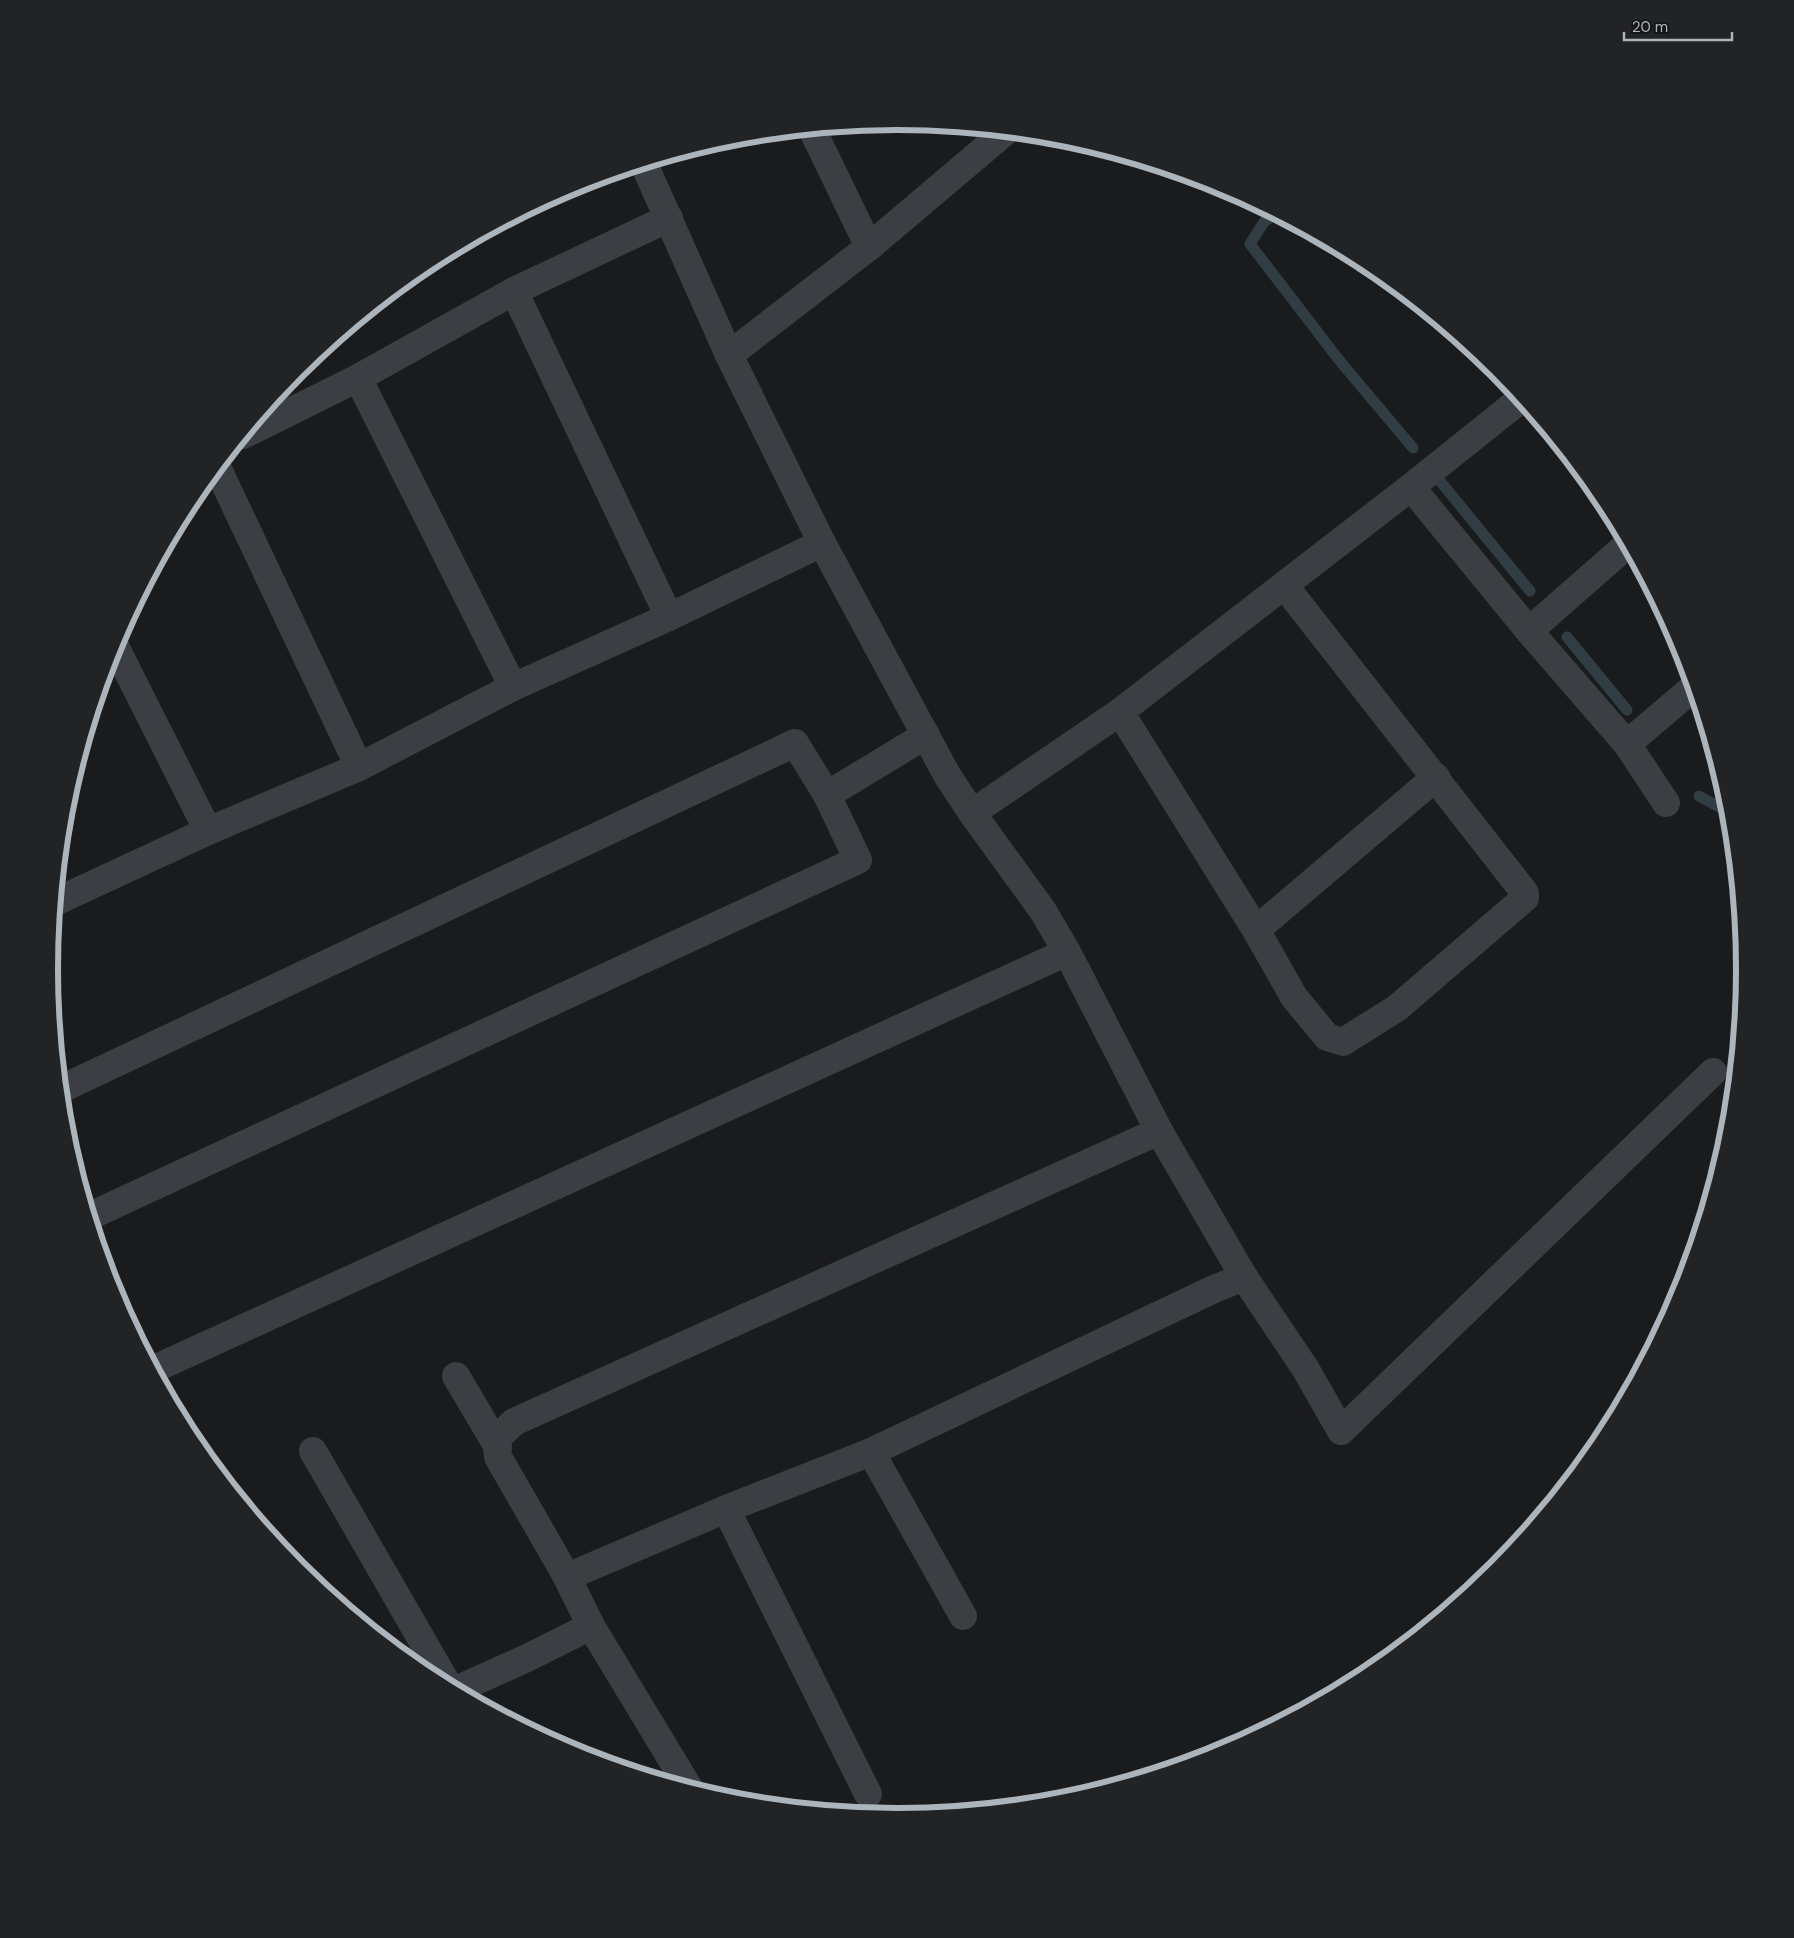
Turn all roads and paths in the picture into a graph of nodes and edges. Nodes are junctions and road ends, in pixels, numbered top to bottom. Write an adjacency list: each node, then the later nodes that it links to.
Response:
1 (814, 134): 5 (street)
2 (994, 135): 5 (street)
3 (646, 168): 4 (street)
4 (669, 218): 6 (street); 7 (street)
5 (869, 247): 7 (street)
6 (514, 291): 8 (street); 16 (street)
7 (729, 355): 13 (street)
8 (358, 378): 10 (street); 19 (street)
9 (1517, 403): 12 (street)
10 (254, 429)
11 (220, 473): 24 (street)
12 (1411, 487): 15 (street); 17 (street)
13 (822, 543): 16 (street); 22 (street)
14 (1623, 548): 17 (street)
15 (1284, 585): 21 (street); 25 (street)
16 (669, 617): 19 (street)
17 (1529, 631): 23 (street)
18 (119, 654): 29 (street)
19 (513, 687): 24 (street)
20 (1689, 691): 23 (street)
21 (1120, 712): 28 (street); 31 (street)
22 (926, 735): 26 (street); 28 (street)
23 (1627, 744): 27 (street)
24 (359, 767): 29 (street)
25 (1436, 777): 31 (street); 31 (street)
26 (827, 795): 34 (street); 36 (street)
27 (1666, 803)
28 (972, 813): 32 (street)
29 (208, 831): 30 (street)
30 (61, 896)
31 (1256, 930)
32 (1068, 952): 35 (street); 38 (street)
33 (1713, 1072): 37 (street)
34 (66, 1086)
35 (1160, 1131): 37 (street); 40 (street)
36 (94, 1214)
37 (1244, 1277): 42 (street)
38 (158, 1367)
39 (456, 1376): 40 (street)
40 (498, 1447): 44 (street)
41 (313, 1451): 47 (street)
42 (871, 1452): 43 (street); 45 (street)
43 (726, 1509): 44 (street); 50 (street)
44 (567, 1577): 46 (street)
45 (962, 1616)
46 (591, 1626): 48 (street); 49 (street)
47 (441, 1673)
48 (463, 1687)
49 (685, 1781)
50 (868, 1794)

